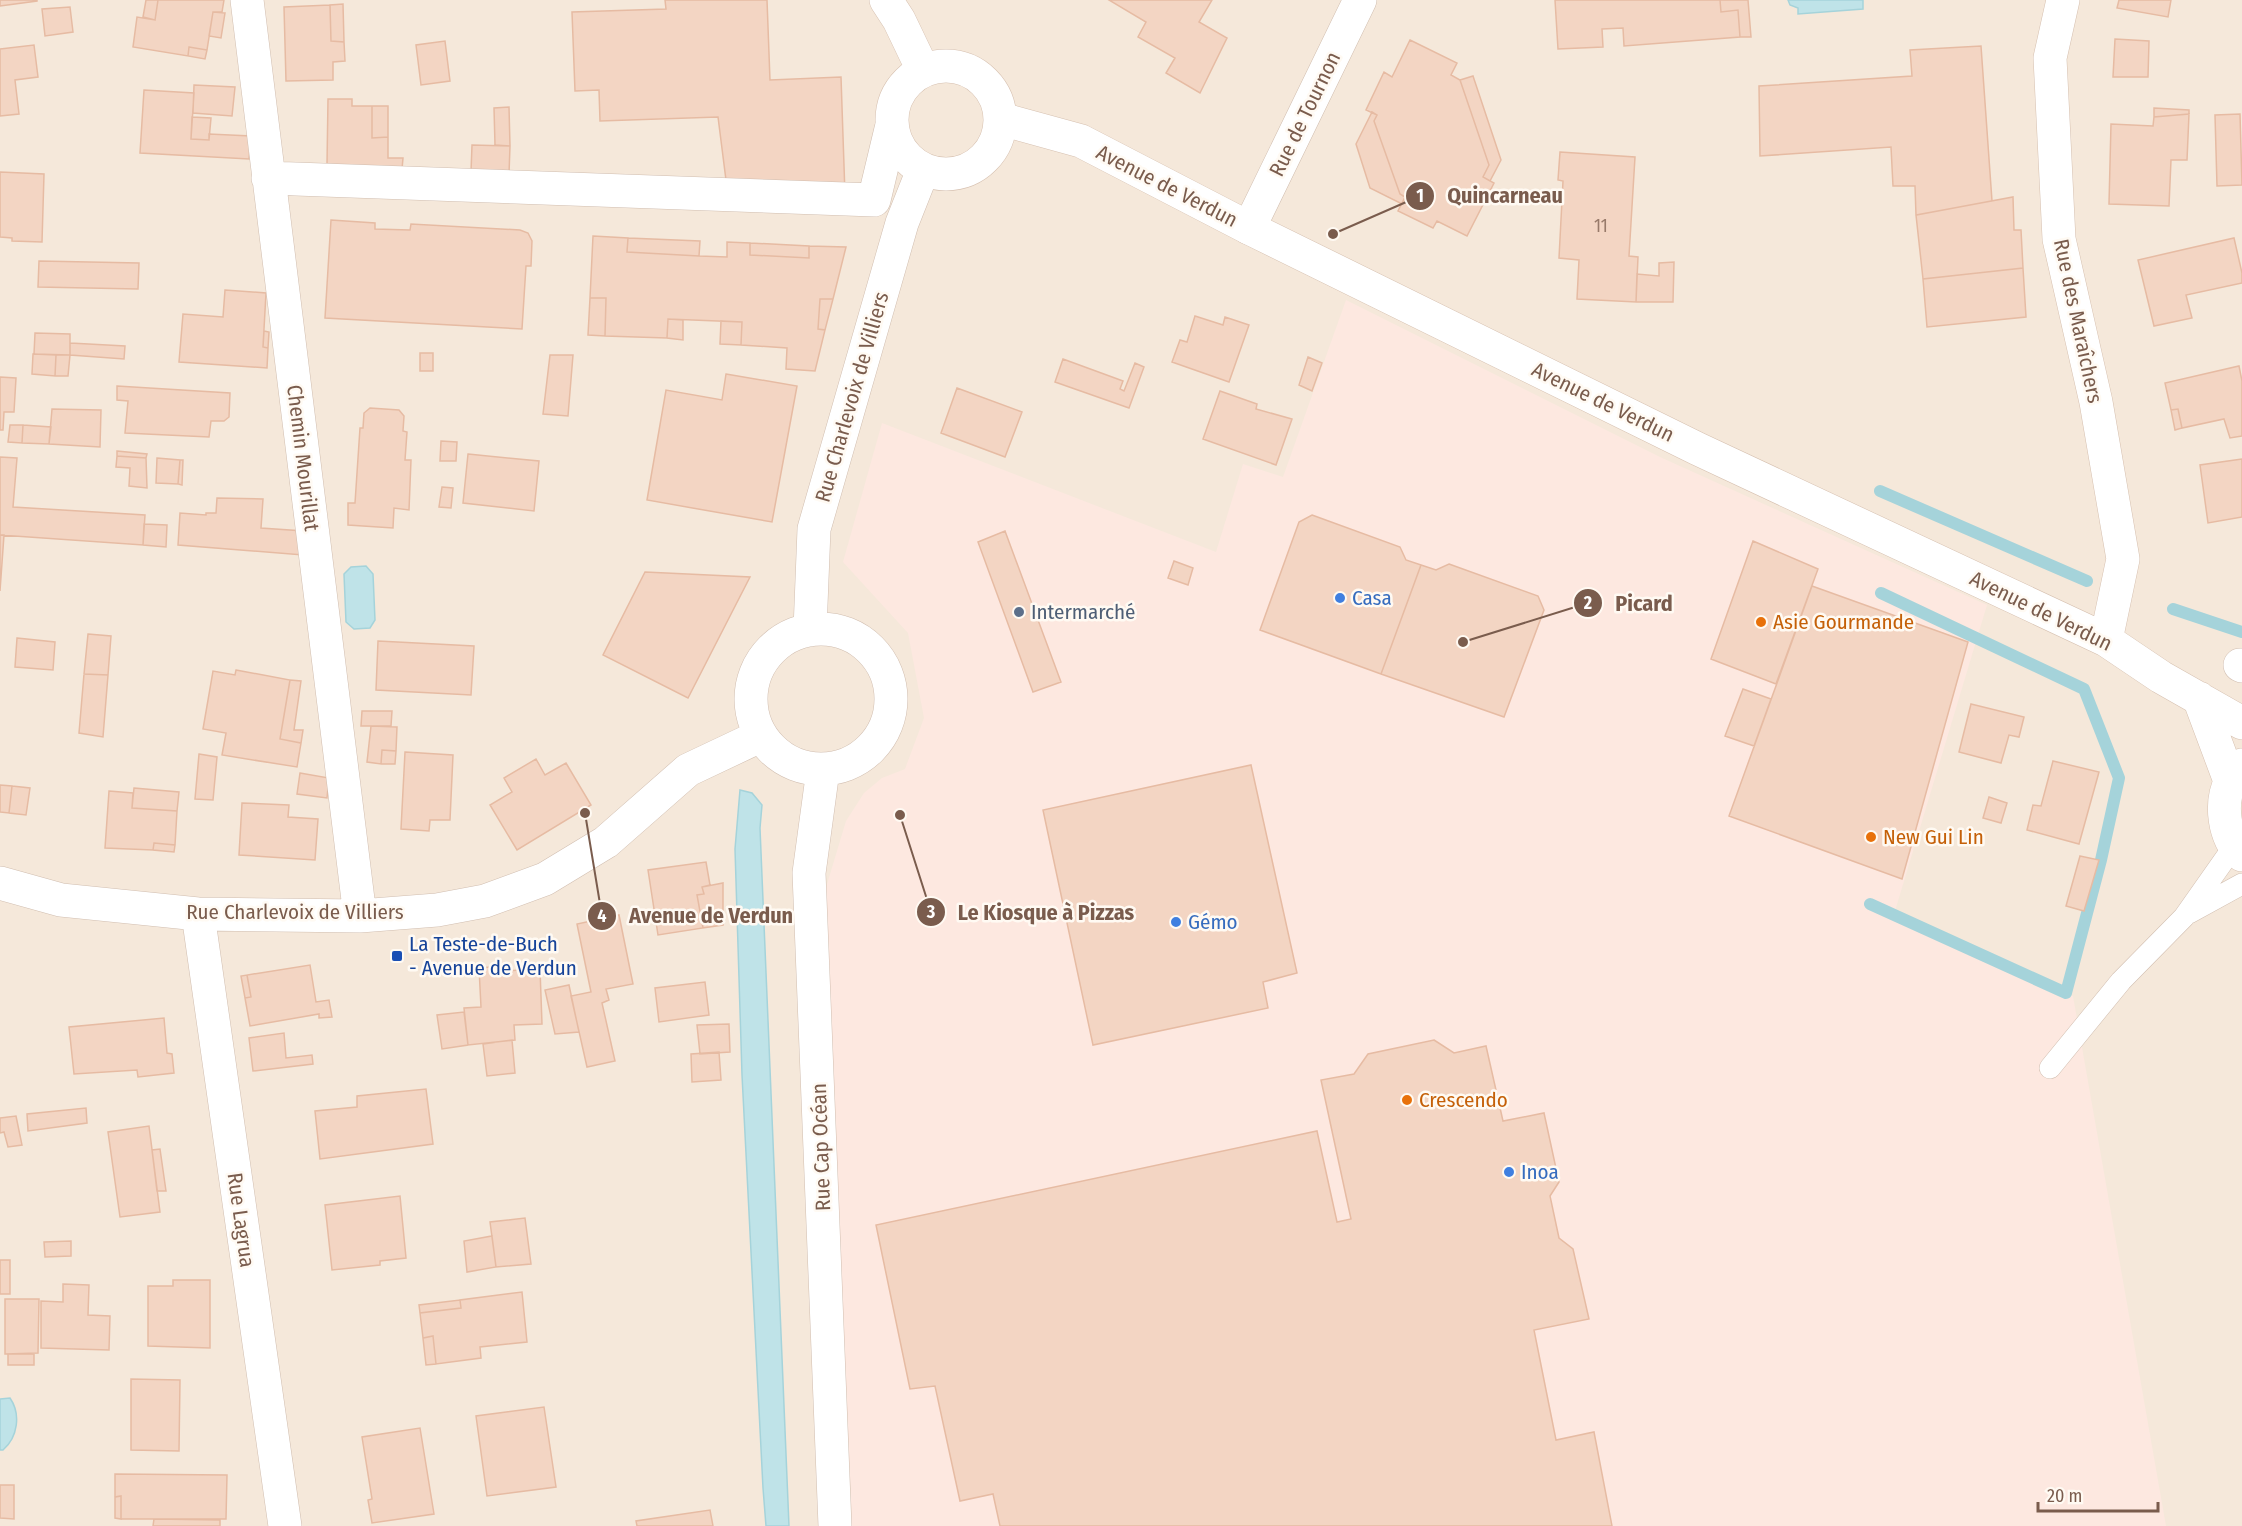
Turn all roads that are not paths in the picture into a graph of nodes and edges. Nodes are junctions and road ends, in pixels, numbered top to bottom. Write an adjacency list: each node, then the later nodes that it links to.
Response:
1 (247, 0): 9 (street, Chemin Mourillat)
2 (886, 0): 5 (street)
3 (1360, 0): 10 (street, Rue de Tournon)
4 (2063, 0): 12 (street, Rue des Maraîchers)
5 (923, 70): 6 (street); 7 (street)
6 (1001, 119): 8 (street); 10 (street, Avenue de Verdun)
7 (891, 129): 8 (street); 9 (street)
8 (923, 170): 11 (street, Rue Charlevoix de Villiers)
9 (268, 178): 22 (street, Chemin Mourillat)
10 (1249, 228): 12 (street, Avenue de Verdun)
11 (810, 630): 15 (street); 16 (street)
12 (2106, 640): 13 (street, Avenue de Verdun)
13 (2199, 698): 14 (street, Avenue de Verdun); 17 (street)
14 (2242, 723)
15 (760, 736): 16 (street); 22 (street, Rue Charlevoix de Villiers)
16 (823, 770): 26 (street, Rue Cap Océan)
17 (2236, 773): 18 (street)
18 (2238, 851): 23 (lane)
19 (0, 883): 21 (street, Rue Charlevoix de Villiers)
20 (2242, 884): 23 (lane)
21 (198, 914): 22 (street, Rue Charlevoix de Villiers); 25 (street, Rue Lagrua)
22 (360, 916)
23 (2184, 917): 24 (lane)
24 (2050, 1068)
25 (285, 1526)
26 (835, 1526)

